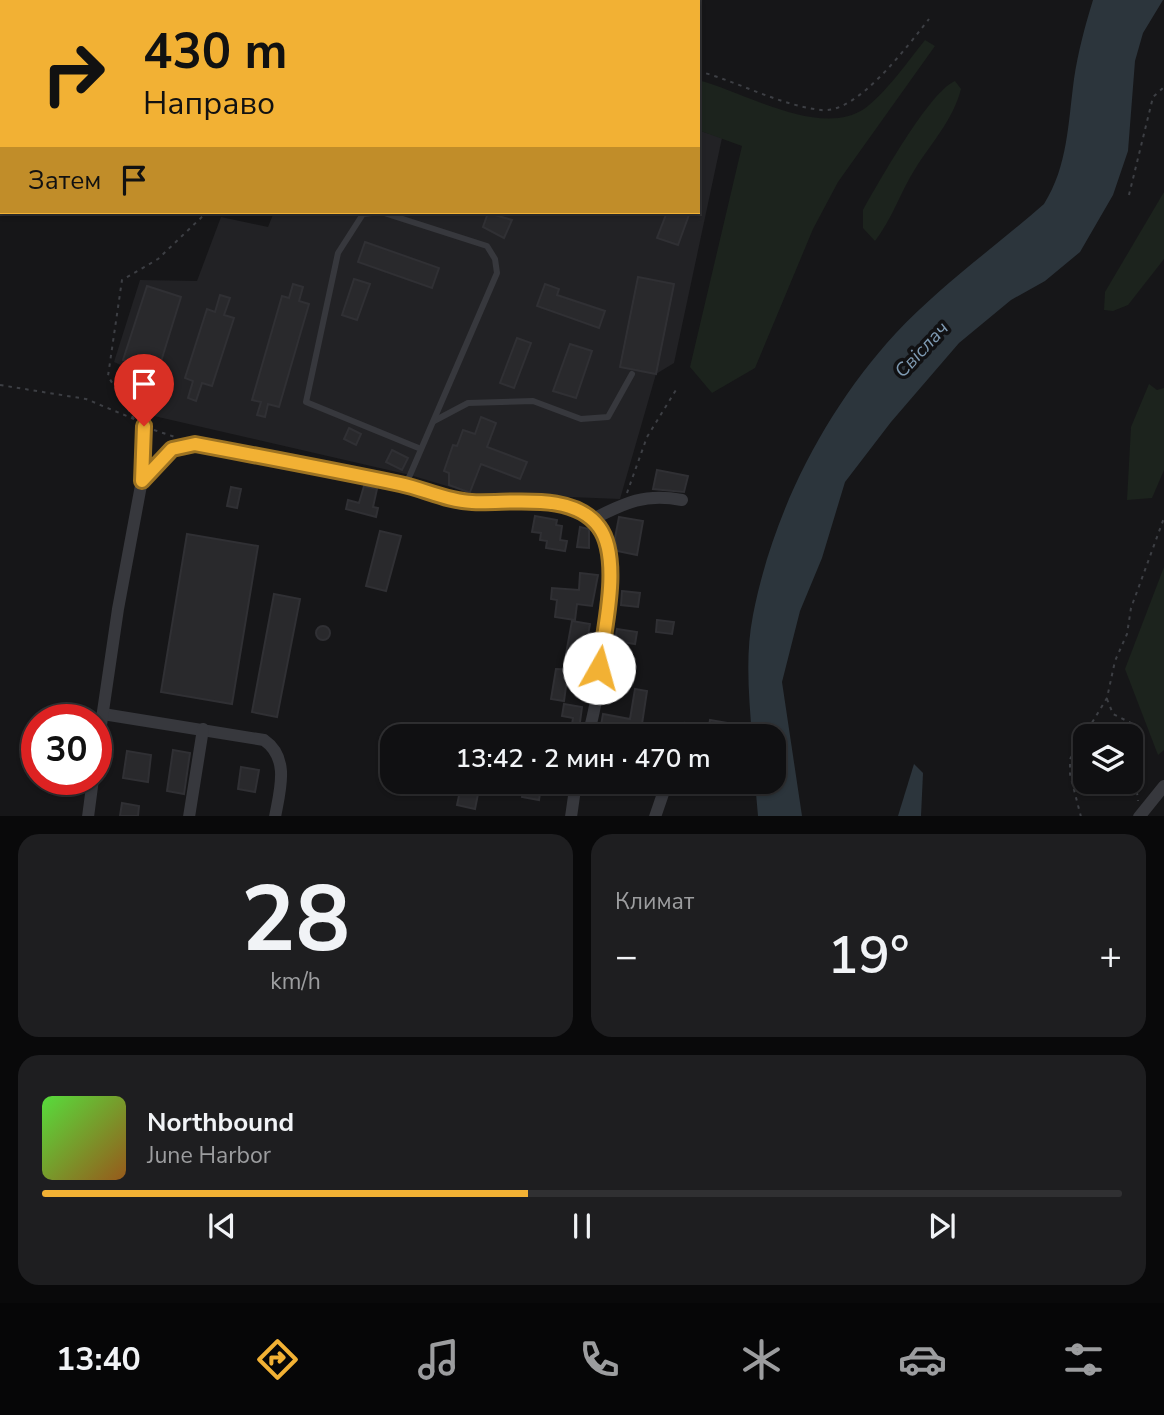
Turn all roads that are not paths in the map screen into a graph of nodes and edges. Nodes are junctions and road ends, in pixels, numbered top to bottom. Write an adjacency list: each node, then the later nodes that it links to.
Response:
1 (363, 214): 6 (lane)
2 (387, 214): 4 (lane)
3 (632, 374): 4 (lane)
4 (434, 421): 6 (lane)
5 (144, 426): 7 (street)
6 (421, 449): 8 (lane)
7 (142, 481): 8 (street); 11 (street)
8 (405, 485): 10 (street)
9 (682, 500): 10 (street)
10 (593, 519): 13 (street)
11 (105, 704)
12 (112, 715): 14 (street)
13 (590, 724)
14 (203, 729): 21 (street); 22 (street)
15 (1164, 786): 19 (street)
16 (574, 794): 23 (street)
17 (663, 794): 24 (street)
18 (91, 795): 20 (street)
19 (1141, 815)
20 (88, 816)
21 (190, 816)
22 (275, 816)
23 (571, 816)
24 (654, 816)

